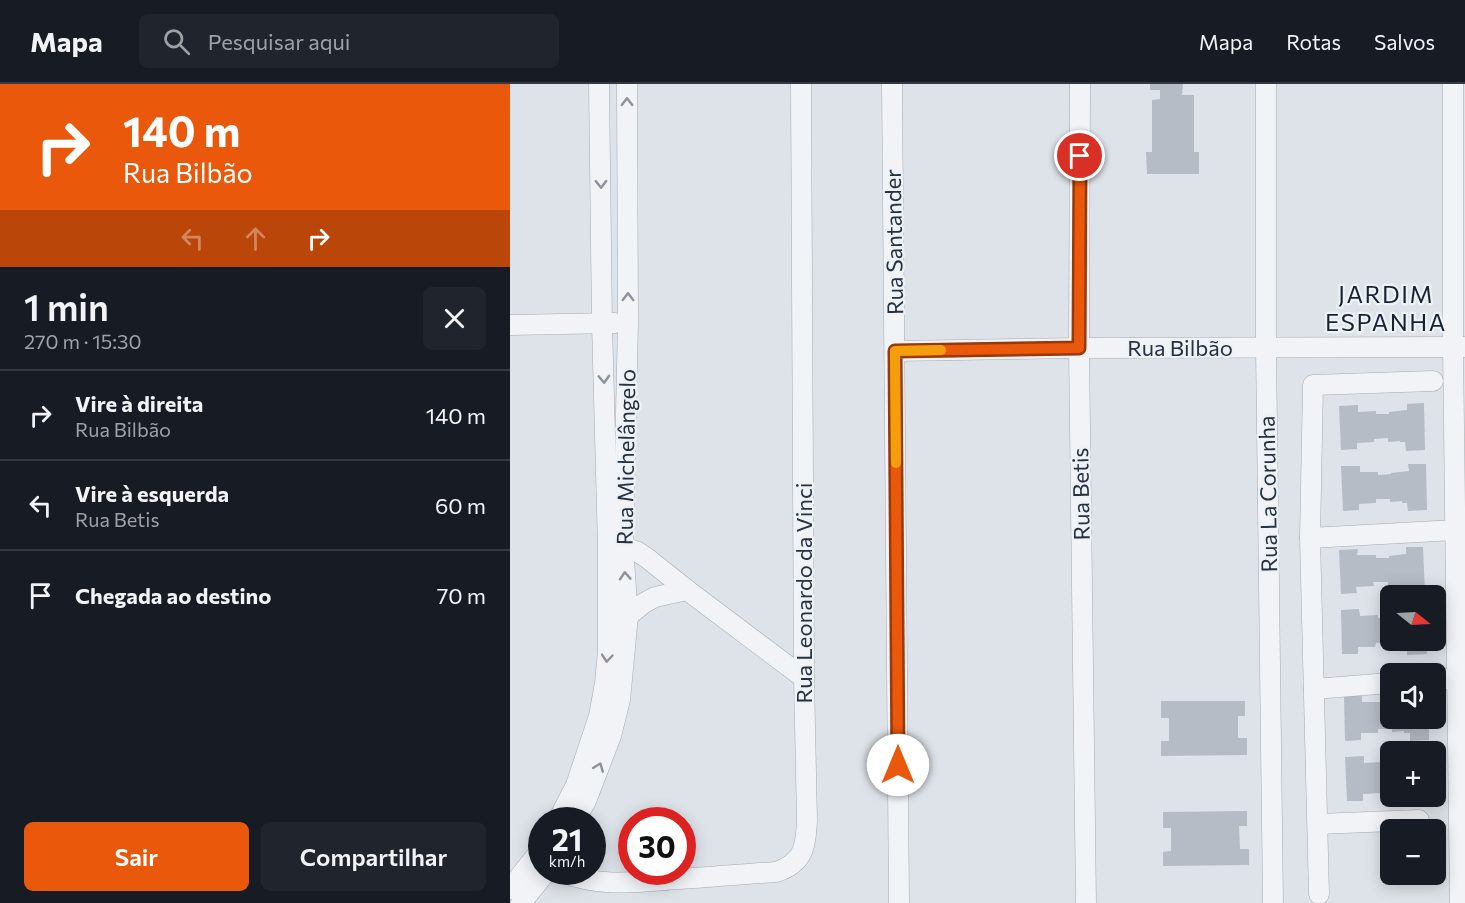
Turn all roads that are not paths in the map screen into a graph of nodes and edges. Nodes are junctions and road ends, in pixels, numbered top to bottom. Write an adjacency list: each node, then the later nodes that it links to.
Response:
1 (599, 84): 8 (street, one-way to 8)
2 (627, 84): 9 (street, Rua Michelângelo, one-way to 2)
3 (801, 84): 21 (street, Rua Leonardo da Vinci)
4 (892, 84): 14 (street, Rua Santander)
5 (1080, 84): 12 (street, Rua Betis)
6 (1266, 84): 13 (street, Rua La Corunha)
7 (1453, 84): 11 (street)
8 (602, 323): 9 (street); 10 (street); 18 (street, one-way to 18)
9 (628, 323): 18 (street, Rua Michelângelo)
10 (510, 325)
11 (1459, 347): 13 (street, Rua Bilbão); 16 (street)
12 (1079, 348): 13 (street, Rua Bilbão); 14 (street, Rua Bilbão); 37 (street, Rua Betis)
13 (1266, 348): 38 (street, Rua La Corunha)
14 (895, 351): 36 (street, Rua Santander)
15 (1433, 381): 17 (street)
16 (1455, 530): 17 (street); 22 (street)
17 (1310, 538): 25 (street)
18 (616, 547): 19 (street); 20 (street, Rua Michelângelo, one-way to 18); 26 (street, one-way to 26)
19 (687, 590): 20 (street); 21 (street)
20 (628, 616): 27 (street, Rua Michelângelo, one-way to 20)
21 (804, 678): 31 (street, Rua Leonardo da Vinci)
22 (1457, 678): 23 (street); 39 (street)
23 (1446, 679)
24 (1380, 684): 25 (street)
25 (1314, 689): 29 (street)
26 (565, 807)
27 (583, 807)
28 (1380, 822): 29 (street)
29 (1318, 824): 34 (street)
30 (528, 872): 33 (street)
31 (606, 883)
32 (529, 885): 35 (street)
33 (510, 889)
34 (1319, 894)
35 (521, 903)
36 (899, 903)
37 (1086, 903)
38 (1273, 903)
39 (1460, 903)

